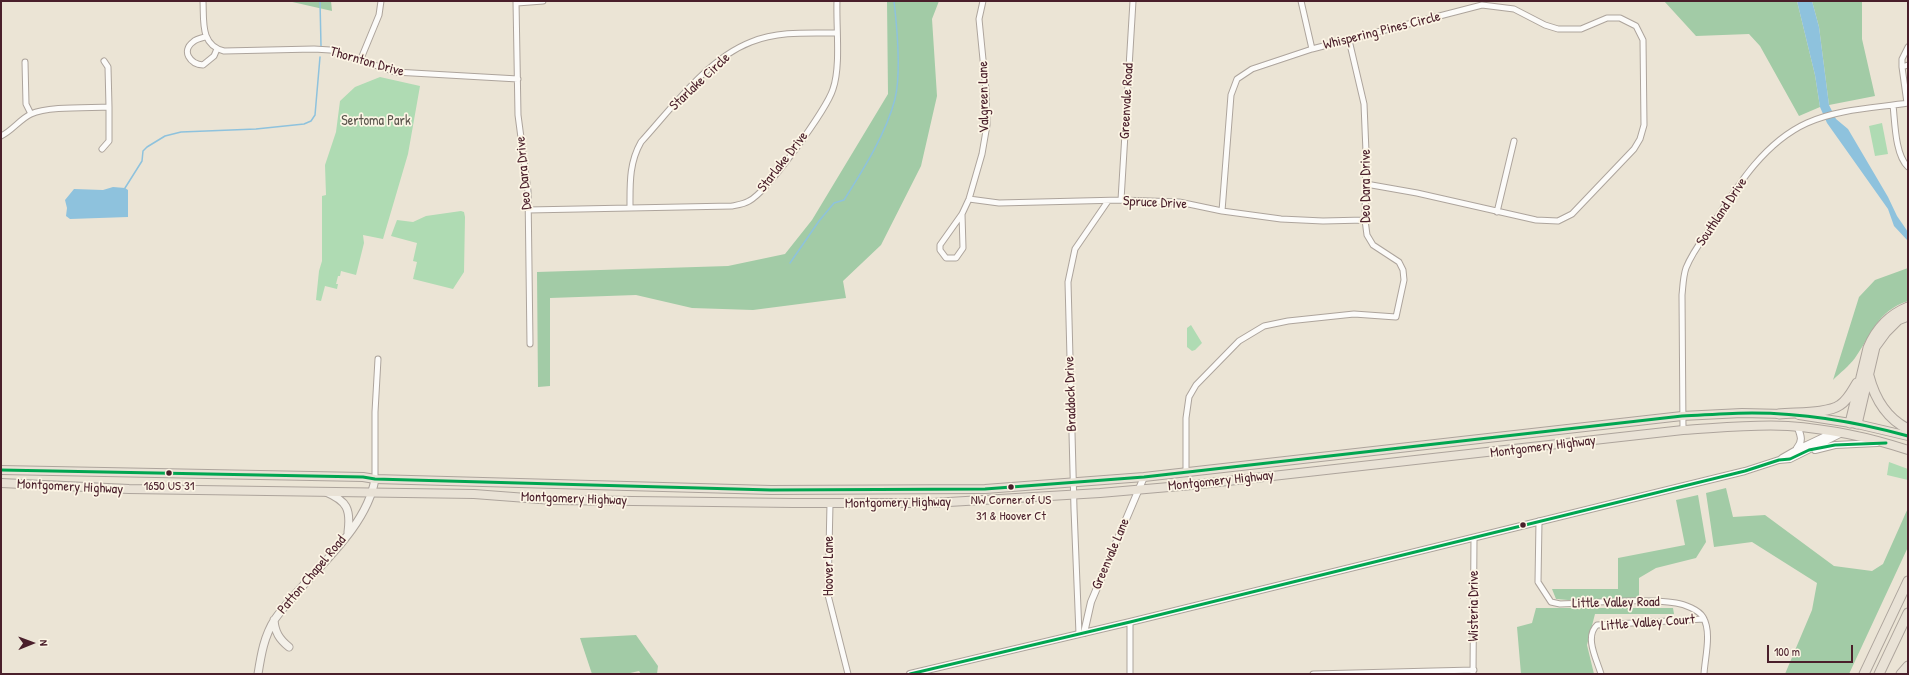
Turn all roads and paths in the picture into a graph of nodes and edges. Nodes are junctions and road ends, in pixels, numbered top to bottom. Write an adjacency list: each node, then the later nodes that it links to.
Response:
1 (203, 1): 11 (street)
2 (381, 1): 17 (street)
3 (543, 1): 8 (street)
4 (837, 1): 10 (street, Starlake Drive)
5 (983, 1): 31 (street, Valgreen Lane)
6 (1133, 1): 32 (street, Greenvale Road)
7 (1301, 1): 15 (street)
8 (516, 2): 21 (street, Deo Dara Drive)
9 (1481, 3): 12 (street, Whispering Pines Circle); 37 (street, Whispering Pines Circle)
10 (836, 33): 34 (street, Starlake Circle); 34 (street, Starlake Drive)
11 (205, 37): 14 (street); 14 (street)
12 (1349, 40): 15 (street, Whispering Pines Circle); 30 (street, Deo Dara Drive)
13 (1908, 46): 20 (street)
14 (217, 49): 17 (street, Thornton Drive)
15 (1312, 49): 36 (street, Whispering Pines Circle)
16 (104, 61): 24 (street)
17 (360, 61): 21 (street, Thornton Drive)
18 (25, 62): 25 (street)
19 (1908, 64): 20 (street)
20 (1902, 67): 22 (street)
21 (518, 79): 35 (street, Deo Dara Drive)
22 (1907, 103): 23 (street, Southland Drive)
23 (1894, 105): 29 (street); 46 (street, Southland Drive)
24 (109, 107): 25 (street); 28 (street)
25 (30, 114): 26 (street)
26 (1, 136)
27 (1514, 141): 37 (street)
28 (102, 149)
29 (1908, 166)
30 (1366, 184): 37 (street, Whispering Pines Circle); 39 (street, Deo Dara Drive)
31 (969, 199): 33 (street, Spruce Drive); 38 (street, Valgreen Lane)
32 (1121, 200): 33 (street, Spruce Drive); 36 (street, Spruce Drive)
33 (1108, 201): 62 (street, Braddock Drive)
34 (630, 207): 35 (street, Starlake Drive)
35 (528, 210): 42 (street, Deo Dara Drive)
36 (1222, 211): 39 (street, Spruce Drive)
37 (1498, 212)
38 (962, 214): 38 (street, Valgreen Lane)
39 (1365, 220): 59 (street, Deo Dara Drive)
40 (1908, 307): 44 (highway)
41 (1908, 316): 44 (highway)
42 (530, 344)
43 (378, 359): 61 (street)
44 (1865, 375): 45 (highway); 47 (highway); 49 (highway)
45 (1778, 414): 46 (main road, Montgomery Highway); 47 (main road, Montgomery Highway)
46 (1682, 416): 50 (street, Southland Drive); 59 (main road, Montgomery Highway)
47 (1854, 423): 51 (main road); 52 (main road, Montgomery Highway)
48 (1798, 428): 50 (main road, Montgomery Highway); 51 (main road, Montgomery Highway); 54 (street)
49 (1908, 429)
50 (1683, 430): 64 (main road, Montgomery Highway)
51 (1839, 432): 53 (main road, Montgomery Highway); 54 (street); 55 (street)
52 (1908, 436)
53 (1886, 443): 55 (street); 56 (main road, Montgomery Highway)
54 (1796, 450): 57 (street)
55 (1809, 450): 57 (street)
56 (1908, 450)
57 (1779, 460): 69 (street)
58 (1, 470): 61 (main road, Montgomery Highway)
59 (1186, 473): 60 (main road, Montgomery Highway)
60 (1144, 477): 62 (main road, Montgomery Highway); 64 (street, Greenvale Lane)
61 (375, 479): 62 (main road, Montgomery Highway); 66 (main road, Patton Chapel Road)
62 (1073, 482): 67 (street, Braddock Drive)
63 (1, 483): 65 (main road, Montgomery Highway)
64 (1138, 490): 67 (main road, Montgomery Highway); 78 (street, Greenvale Lane)
65 (324, 492): 66 (main road, Montgomery Highway); 70 (main road)
66 (373, 492): 68 (main road, Montgomery Highway); 70 (main road, Patton Chapel Road)
67 (1073, 495): 68 (main road, Montgomery Highway); 73 (street, Braddock Drive)
68 (830, 504): 83 (street, Hoover Lane)
69 (1539, 521): 71 (street); 75 (street, Little Valley Road)
70 (348, 534): 76 (main road, Patton Chapel Road)
71 (1474, 538): 77 (street); 81 (street, Wisteria Drive)
72 (1908, 581): 89 (highway)
73 (1078, 598): 78 (street, Greenvale Lane)
74 (1908, 613): 90 (highway)
75 (1704, 619): 87 (street, Little Valley Court); 88 (street)
76 (274, 620): 79 (main road); 82 (main road, Patton Chapel Road)
77 (1130, 622): 78 (street); 85 (street)
78 (1082, 633): 84 (street)
79 (289, 646)
80 (1908, 666): 91 (highway)
81 (1474, 672): 86 (street)
82 (258, 674)
83 (848, 674)
84 (910, 674)
85 (1130, 674)
86 (1312, 674)
87 (1601, 674)
88 (1704, 674)
89 (1864, 674)
90 (1879, 674)
91 (1901, 674)

